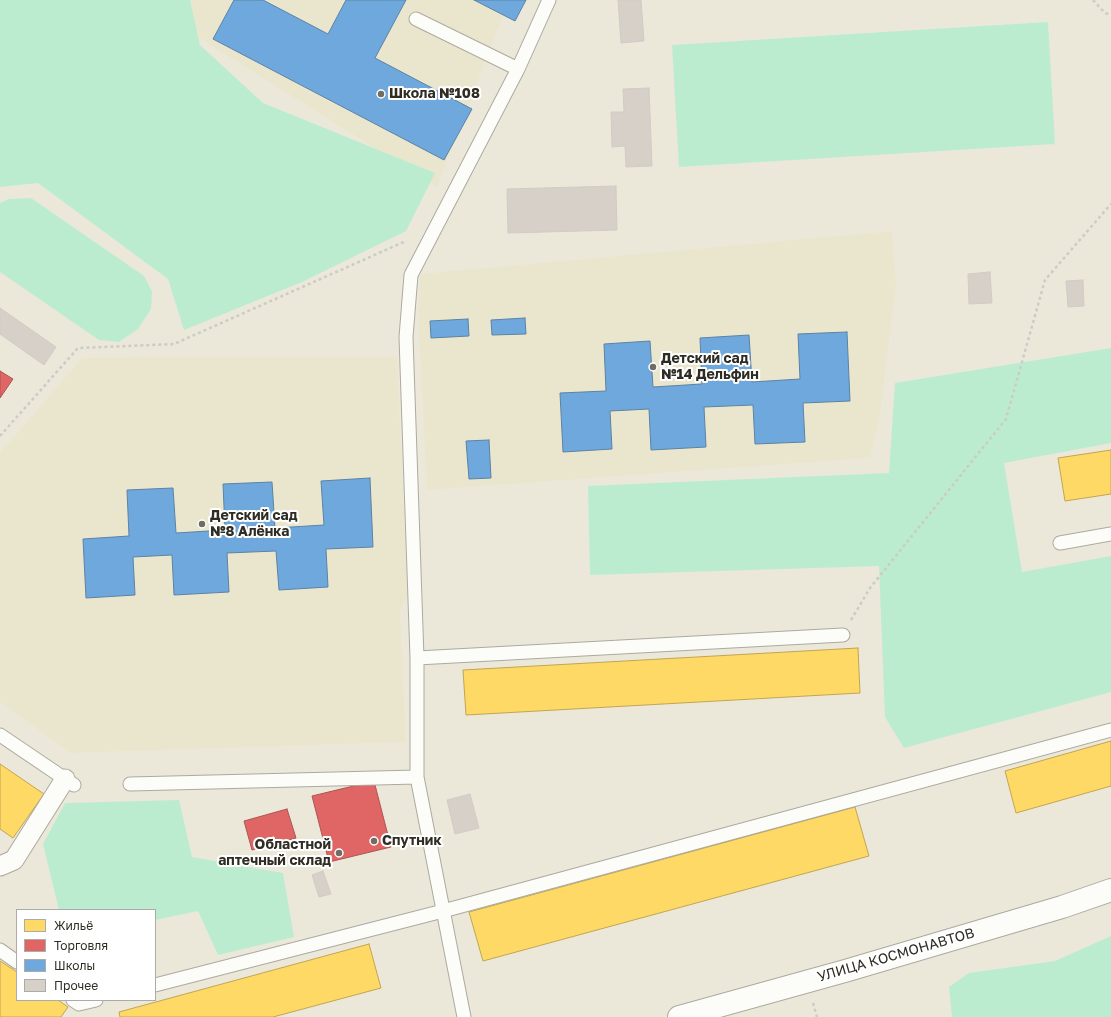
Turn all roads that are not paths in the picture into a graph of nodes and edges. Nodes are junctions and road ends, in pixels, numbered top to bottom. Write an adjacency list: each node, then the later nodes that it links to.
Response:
1 (549, 0): 3 (lane)
2 (416, 19): 3 (lane)
3 (518, 69): 7 (lane)
4 (1111, 534): 5 (lane)
5 (1060, 543)
6 (843, 635): 7 (lane)
7 (416, 658): 10 (lane)
8 (1111, 730): 15 (lane)
9 (0, 735): 11 (lane)
10 (418, 777): 12 (lane); 15 (lane)
11 (69, 782): 13 (street)
12 (130, 784)
13 (0, 866)
14 (1111, 890): 22 (street, УЛИЦА КОСМОНАВТОВ)
15 (443, 911): 18 (lane); 21 (lane)
16 (0, 950): 17 (lane)
17 (16, 961)
18 (156, 985)
19 (75, 1001): 20 (lane)
20 (92, 1001)
21 (464, 1017)
22 (679, 1017)

